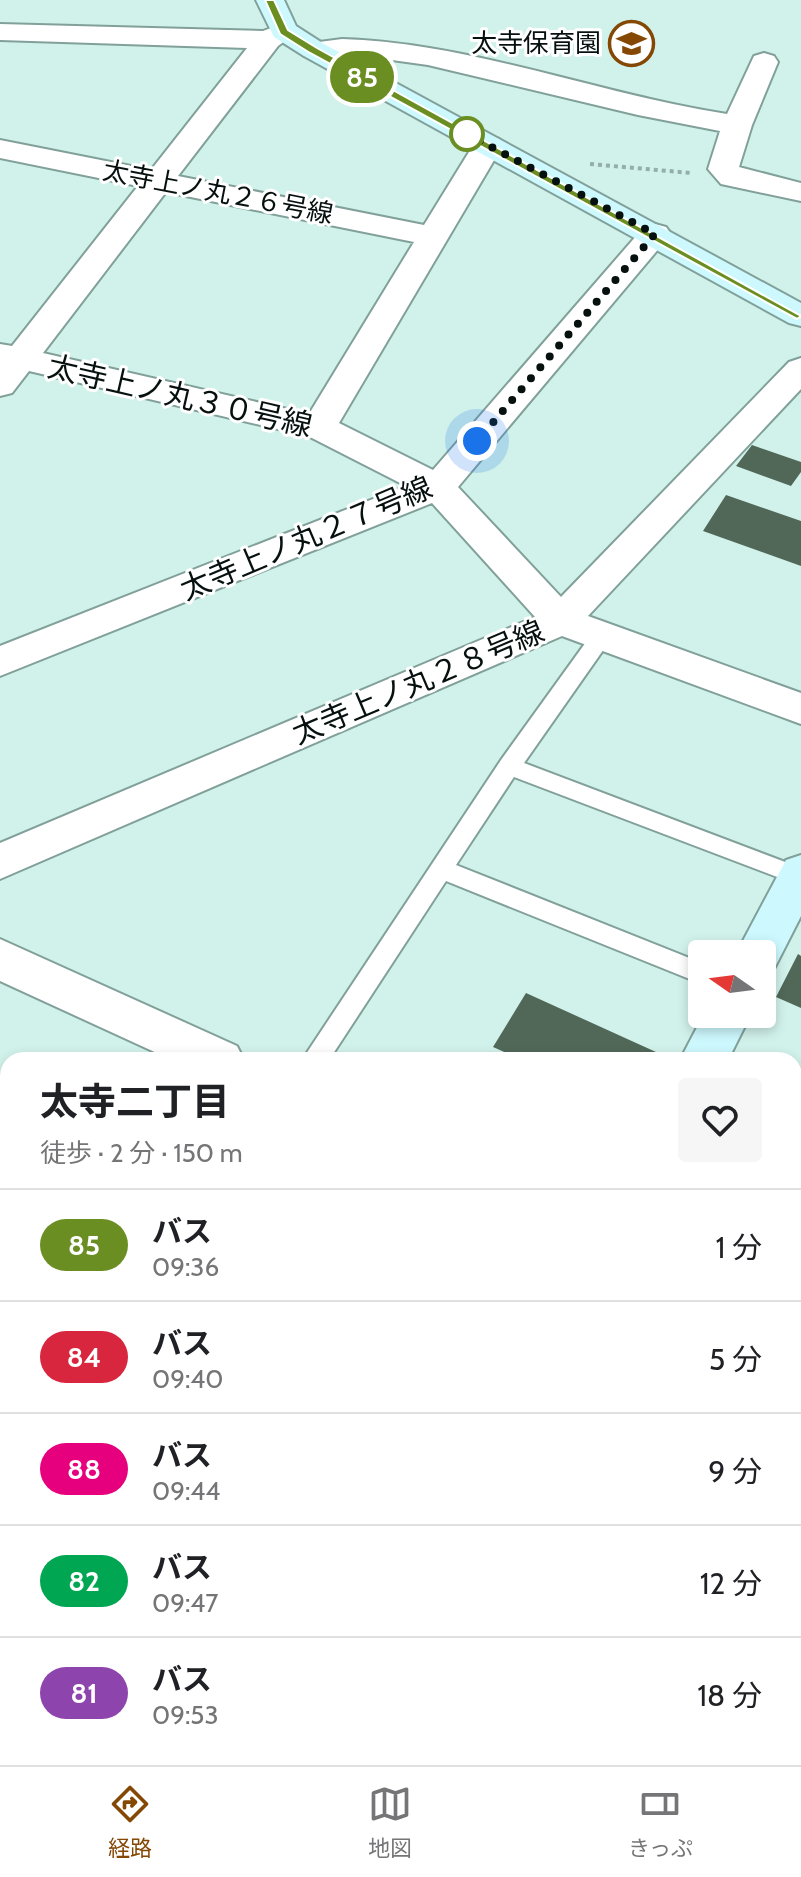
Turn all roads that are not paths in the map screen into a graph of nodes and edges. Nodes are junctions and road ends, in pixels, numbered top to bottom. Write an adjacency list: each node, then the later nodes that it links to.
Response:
1 (270, 0): 3 (street)
2 (0, 32): 3 (street)
3 (276, 36): 4 (street); 9 (street)
4 (314, 50): 6 (street); 7 (street)
5 (764, 62): 6 (street)
6 (737, 125): 10 (street)
7 (488, 145): 11 (street); 12 (street)
8 (0, 149): 9 (street, 太寺上ノ丸２６号線)
9 (158, 180): 12 (street, 太寺上ノ丸２６号線); 14 (street)
10 (801, 192)
11 (655, 234): 13 (street); 17 (street, 太寺上ノ丸２７号線)
12 (435, 237): 16 (street)
13 (801, 316)
14 (7, 366): 16 (street, 太寺上ノ丸３０号線)
15 (801, 369): 18 (street, 太寺上ノ丸２８号線)
16 (319, 427): 17 (street, 太寺上ノ丸３０号線)
17 (438, 487): 18 (street, 太寺上ノ丸３０号線); 20 (street, 太寺上ノ丸２７号線)
18 (561, 621): 19 (street, 太寺上ノ丸３０号線); 23 (street, 太寺上ノ丸２８号線)
19 (602, 636): 21 (street, 太寺上ノ丸３０号線); 22 (lane)
20 (0, 662)
21 (801, 709)
22 (509, 766): 24 (lane); 25 (lane)
23 (0, 862)
24 (441, 869): 28 (lane); 31 (lane)
25 (800, 875): 26 (street)
26 (766, 940)
27 (1, 960): 30 (street)
28 (688, 968)
29 (721, 1028): 32 (street)
30 (202, 1052)
31 (320, 1052)
32 (708, 1052)

